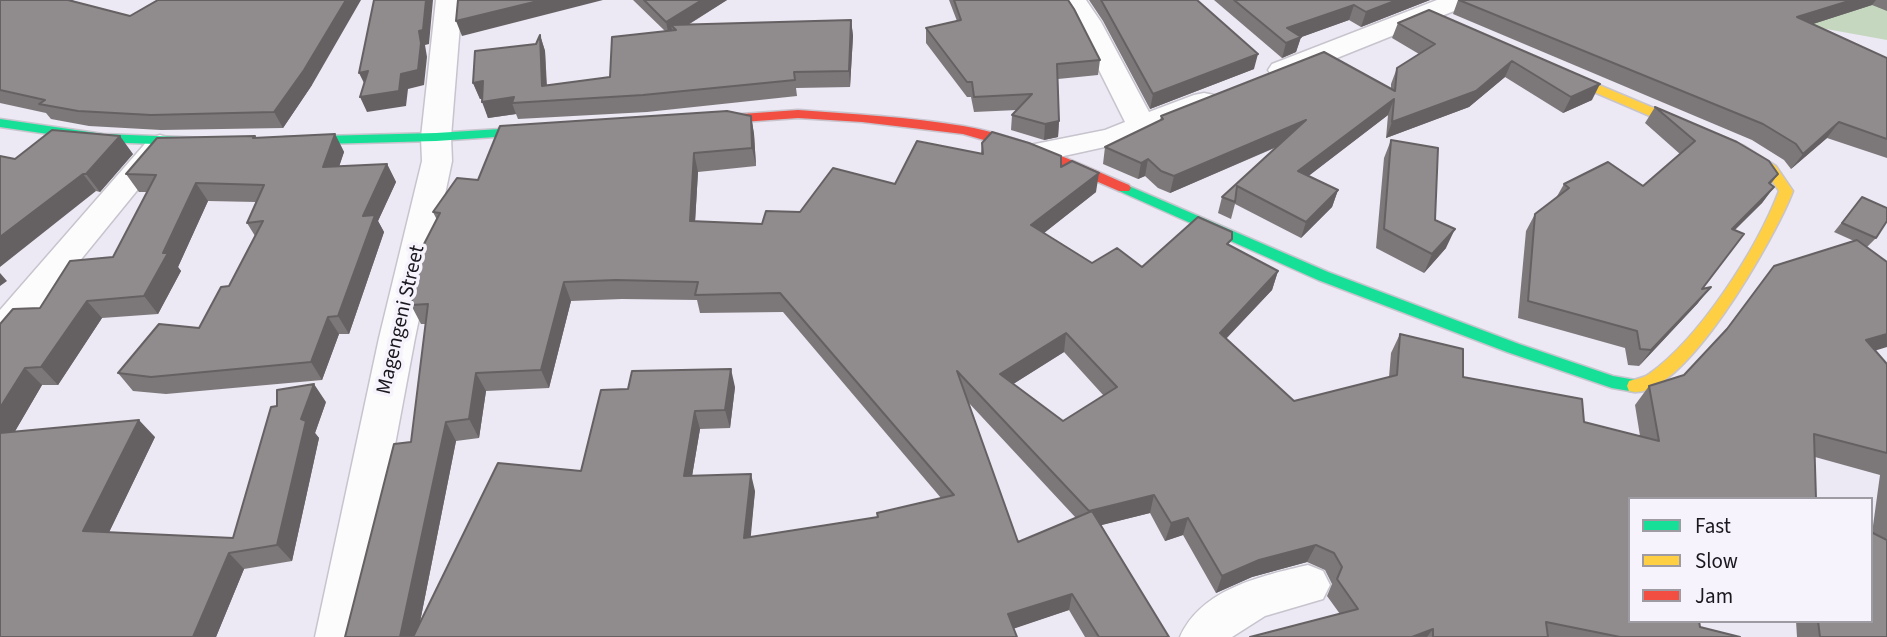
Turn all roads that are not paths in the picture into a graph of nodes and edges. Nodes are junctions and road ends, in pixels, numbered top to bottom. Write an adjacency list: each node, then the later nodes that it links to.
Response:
1 (449, 0): 9 (street, Magengeni Street)
2 (1073, 0): 7 (street)
3 (1445, 13): 7 (street)
4 (1535, 62): 13 (street)
5 (687, 121): 13 (street)
6 (0, 123): 12 (street)
7 (1142, 126): 13 (street)
8 (561, 130): 9 (street)
9 (436, 137): 10 (street); 16 (street, Magengeni Street)
10 (271, 141)
11 (216, 142): 12 (street)
12 (160, 143): 14 (street)
13 (1041, 152)
14 (0, 334)
15 (1308, 585): 17 (street)
16 (337, 637)
17 (1202, 637)

